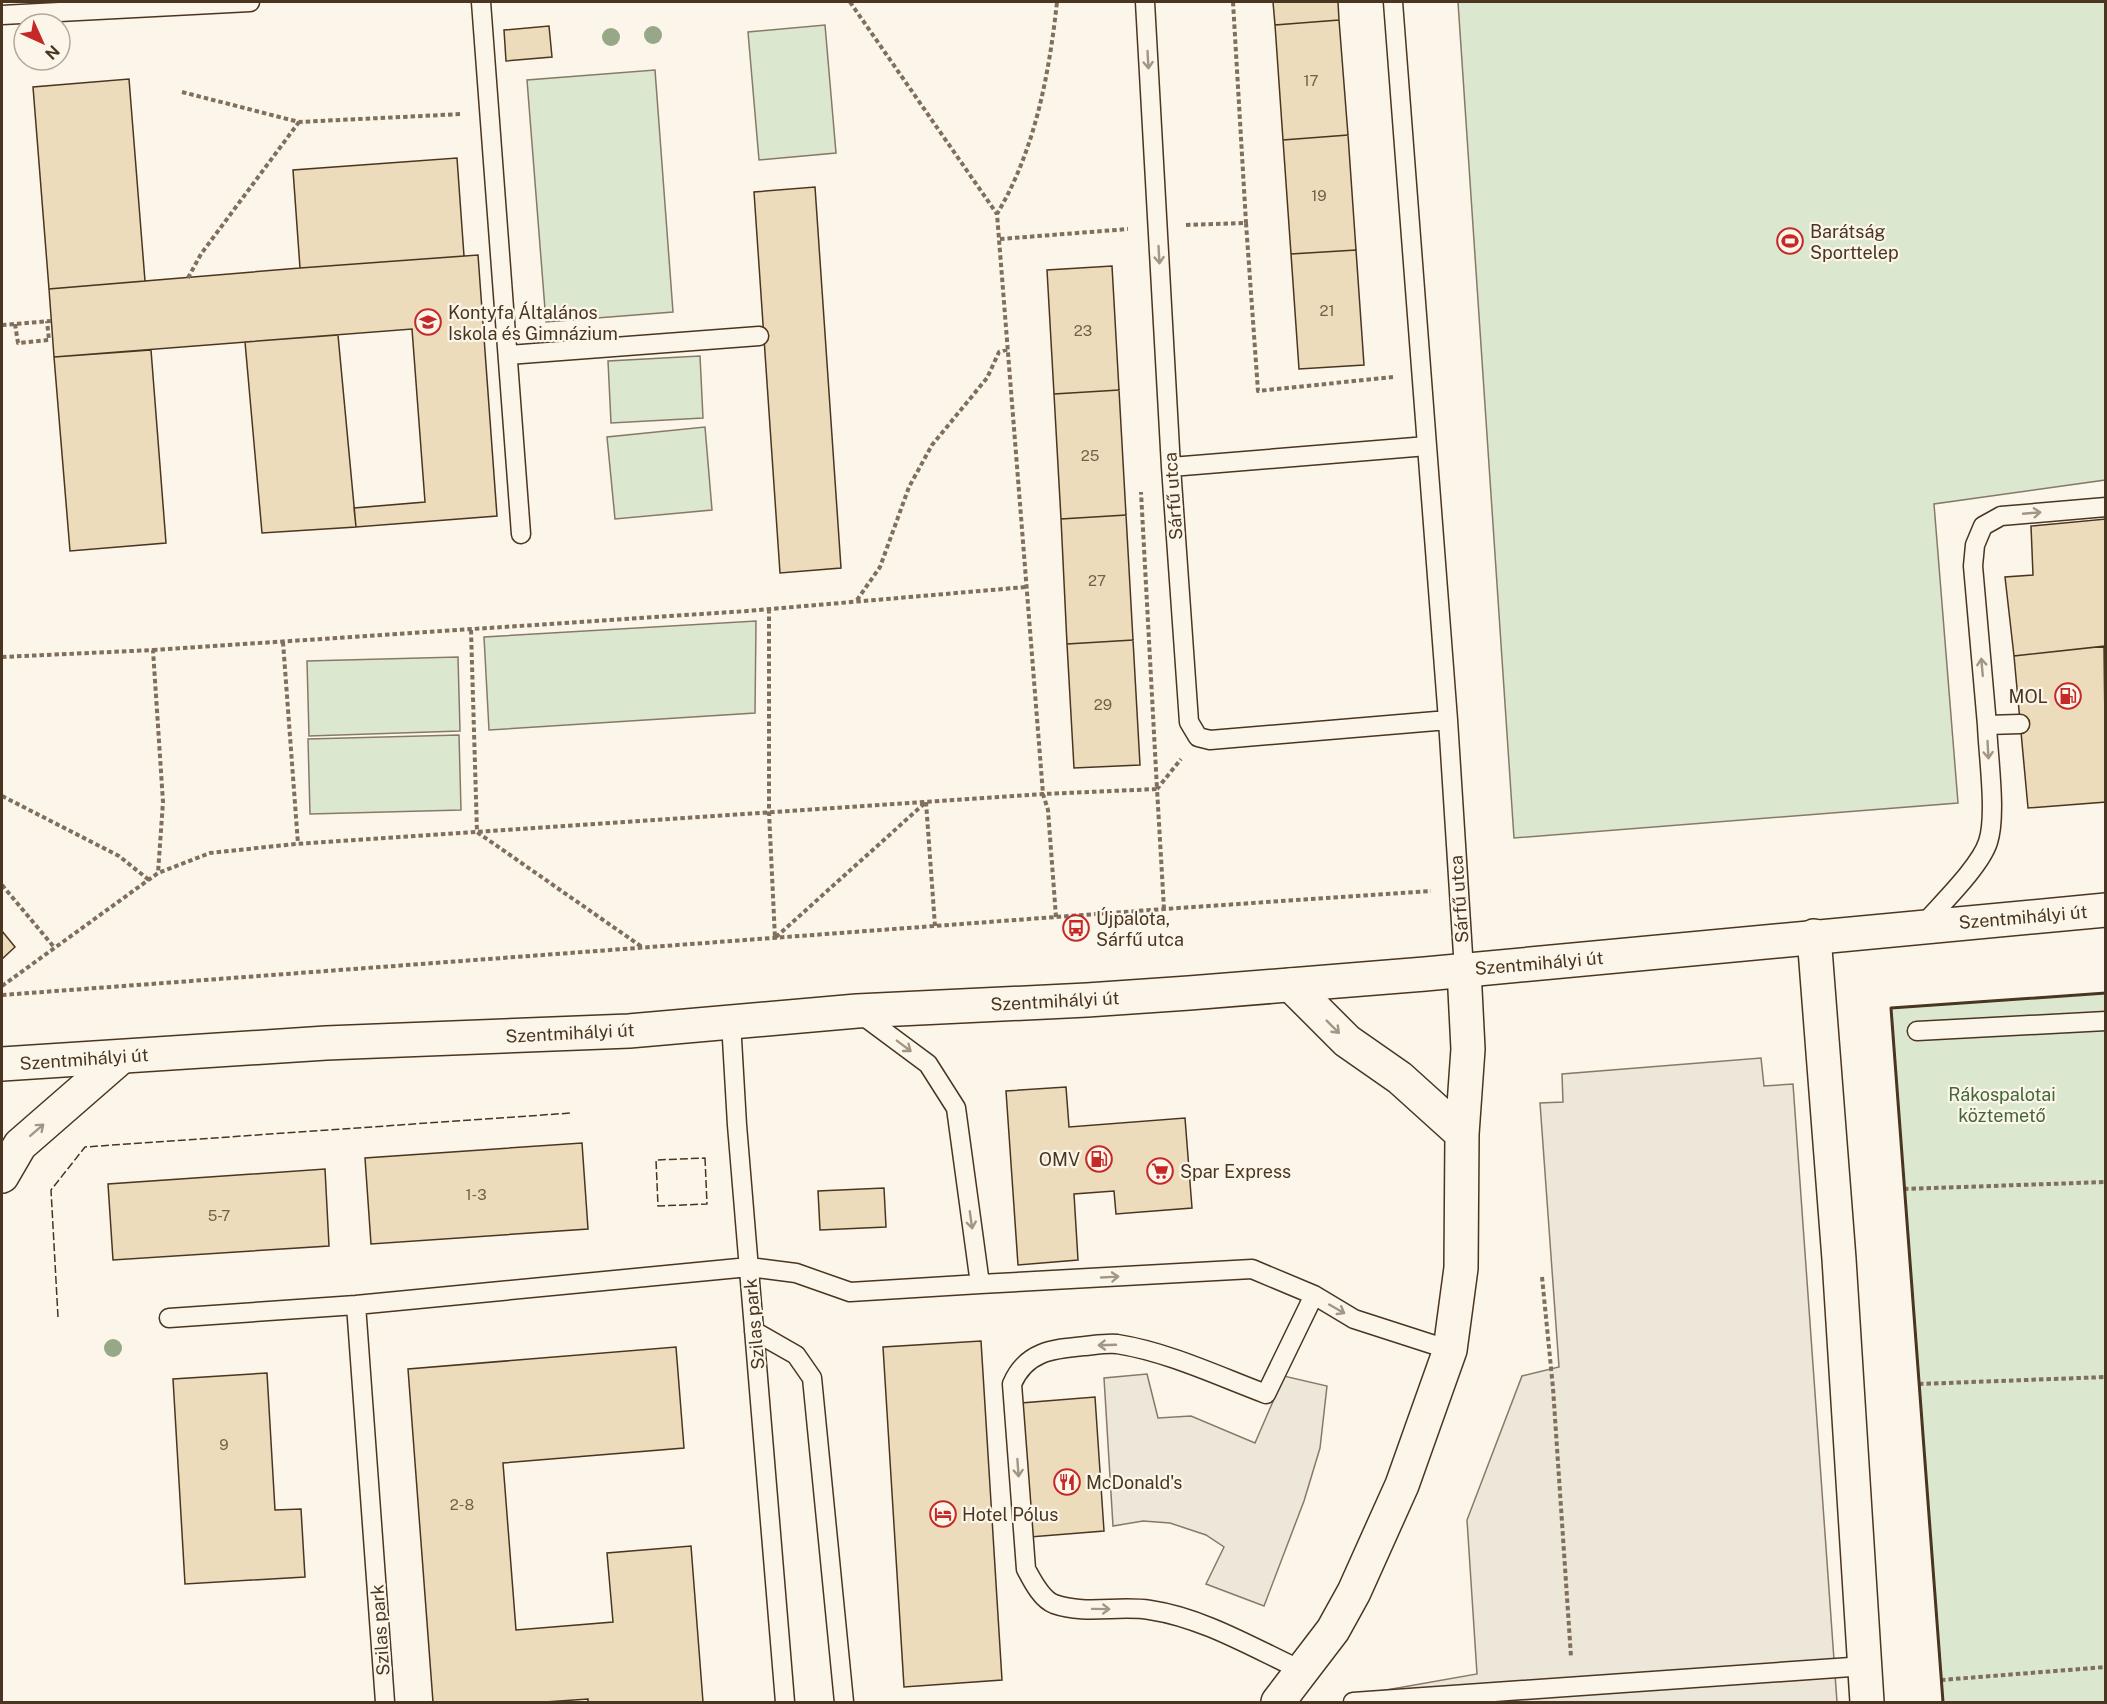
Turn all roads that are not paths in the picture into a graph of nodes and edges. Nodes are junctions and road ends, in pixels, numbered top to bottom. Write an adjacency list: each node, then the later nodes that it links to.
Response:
1 (250, 2): 5 (lane)
2 (481, 2): 7 (lane)
3 (1145, 2): 9 (lane, Sárfű utca, one-way to 9)
4 (1394, 2): 8 (lane, Sárfű utca)
5 (2, 15)
6 (759, 336): 7 (lane)
7 (508, 355): 11 (lane)
8 (1427, 446): 9 (lane); 12 (lane, Sárfű utca)
9 (1171, 467): 12 (lane, Sárfű utca)
10 (2106, 507): 14 (lane, one-way to 10)
11 (521, 534)
12 (1448, 720): 18 (lane, Sárfű utca)
13 (2020, 724): 14 (lane)
14 (1986, 725): 16 (lane, one-way to 16)
15 (2106, 910): 16 (main road, Szentmihályi út)
16 (1922, 926): 17 (main road, Szentmihályi út)
17 (1814, 936): 18 (main road, Szentmihályi út); 35 (main road)
18 (1464, 970): 19 (main road, Szentmihályi út); 26 (main road)
19 (1291, 985): 20 (main road, Szentmihályi út); 26 (main road, one-way to 26)
20 (857, 1011): 22 (main road, Szentmihályi út); 29 (lane, one-way to 29)
21 (2106, 1021): 23 (lane)
22 (731, 1022): 24 (main road, Szentmihályi út); 28 (lane)
23 (1917, 1031)
24 (121, 1057): 25 (main road, Szentmihályi út); 27 (main road, one-way to 24)
25 (2, 1064)
26 (1462, 1134): 34 (main road)
27 (2, 1176)
28 (749, 1267): 29 (lane); 31 (lane, Szilas park); 33 (lane, Szilas park)
29 (980, 1284): 30 (lane, one-way to 30)
30 (1314, 1295): 34 (lane, one-way to 34); 36 (lane, one-way to 36)
31 (356, 1305): 32 (lane, Szilas park); 37 (lane, Szilas park)
32 (169, 1318)
33 (754, 1331): 38 (lane, Szilas park); 39 (lane)
34 (1450, 1350): 36 (main road)
35 (1865, 1666): 41 (lane); 42 (main road)
36 (1304, 1671): 40 (main road)
37 (385, 1702)
38 (785, 1702)
39 (844, 1702)
40 (1278, 1702)
41 (1353, 1702)
42 (1868, 1702)

